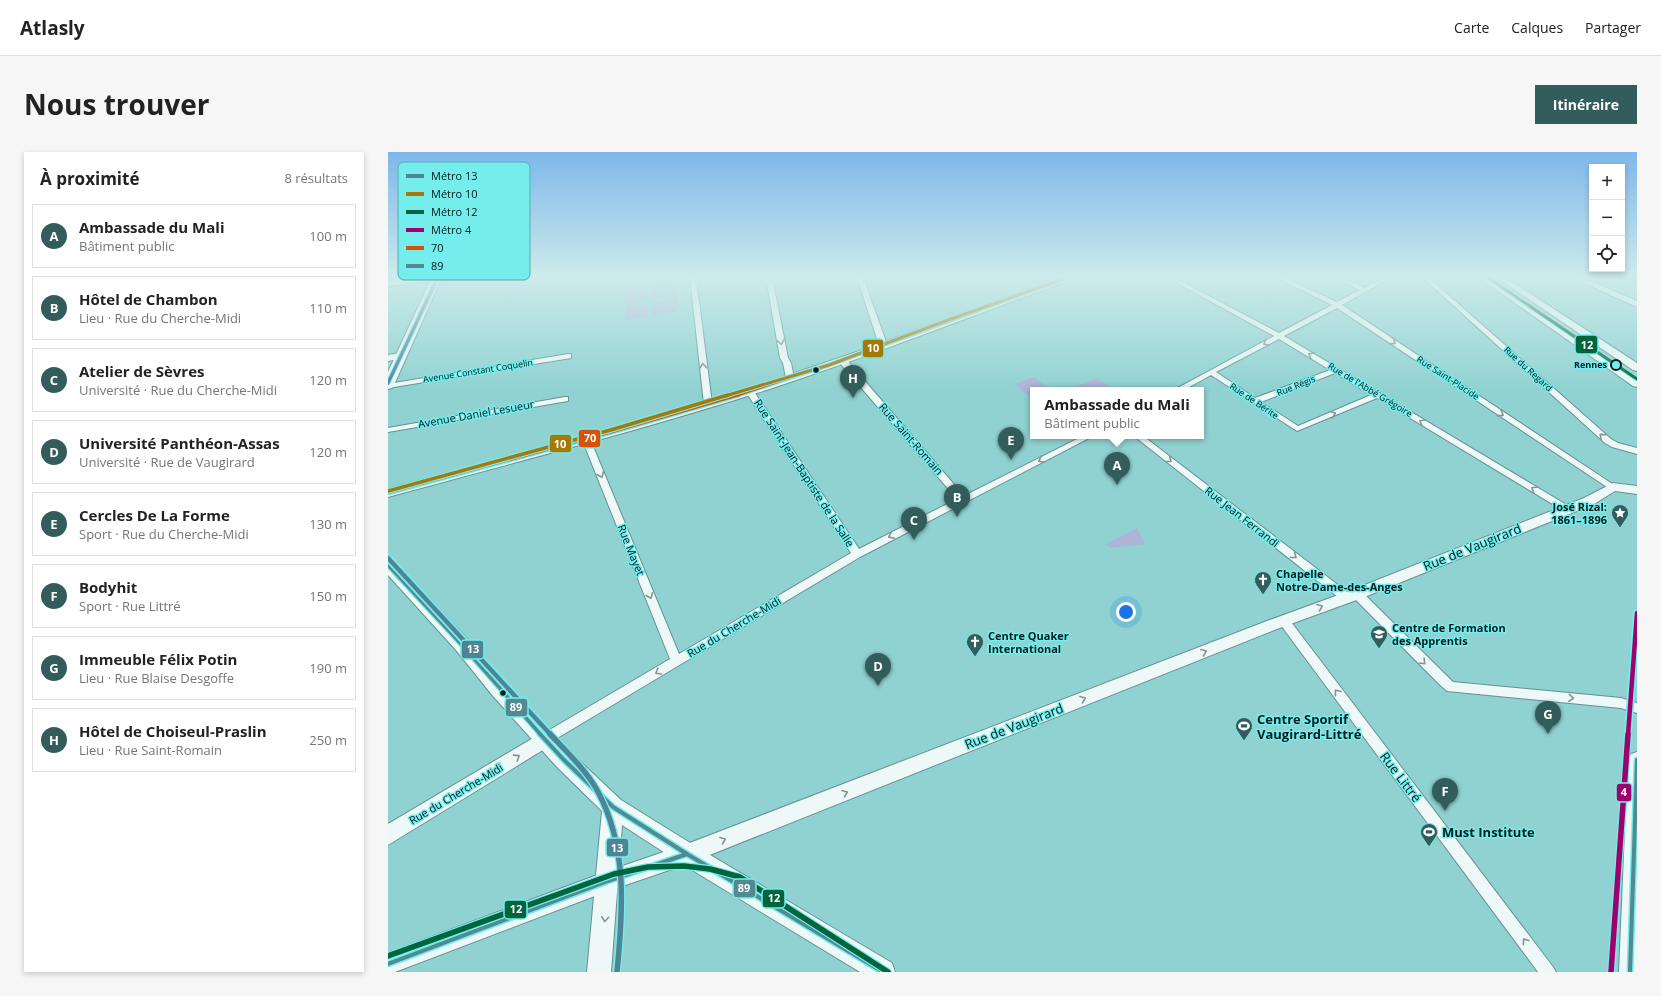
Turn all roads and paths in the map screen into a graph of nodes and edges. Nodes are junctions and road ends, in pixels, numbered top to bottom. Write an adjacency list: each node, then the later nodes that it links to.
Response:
1 (420, 315): 14 (main road)
2 (698, 315): 29 (street, one-way to 2)
3 (776, 315): 21 (street, one-way to 21)
4 (873, 315): 13 (street)
5 (965, 315): 13 (main road)
6 (1240, 315): 12 (street, Rue de l'Abbé Grégoire)
7 (1318, 315): 12 (street)
8 (1353, 315): 35 (street, Rue Saint-Placide, one-way to 35)
9 (1468, 315): 34 (street, Rue du Regard, one-way to 9)
10 (1537, 315): 22 (main road)
11 (1558, 315): 18 (main road)
12 (1279, 336): 19 (street, Rue de l'Abbé Grégoire, one-way to 12); 20 (street, one-way to 20)
13 (883, 345): 17 (main road)
14 (401, 356): 16 (main road); 23 (main road)
15 (568, 356): 23 (street, Avenue Constant Coquelin)
16 (388, 358)
17 (842, 360): 21 (main road); 38 (street, Rue Saint-Romain)
18 (1637, 368)
19 (1335, 370): 26 (street, Rue de l'Abbé Grégoire); 28 (street, Rue Régis)
20 (1212, 373): 24 (street); 28 (street, Rue de Bérite)
21 (790, 378): 25 (main road)
22 (1637, 384)
23 (388, 386)
24 (1184, 387)
25 (750, 392): 29 (main road); 40 (street, Rue Saint-Jean-Baptiste de la Salle)
26 (1377, 395): 28 (street, Rue de Bérite, one-way to 26); 39 (street, Rue de l'Abbé Grégoire, one-way to 26)
27 (565, 399): 30 (street, Avenue Daniel Lesueur)
28 (1256, 401)
29 (708, 404): 31 (main road)
30 (388, 430)
31 (586, 439): 37 (main road); 44 (street, Rue Mayet, one-way to 44)
32 (1083, 439): 38 (street, Rue du Cherche-Midi, one-way to 38)
33 (1142, 439): 42 (street, Rue Jean Ferrandi, one-way to 42)
34 (1637, 451)
35 (1613, 487): 36 (main road); 39 (main road, Rue de Vaugirard)
36 (1637, 490)
37 (388, 493)
38 (963, 500): 40 (street, Rue du Cherche-Midi, one-way to 40)
39 (1567, 509): 42 (main road, Rue de Vaugirard)
40 (857, 554): 44 (street, Rue du Cherche-Midi)
41 (388, 564): 46 (main road)
42 (1352, 596): 43 (main road, Rue de Vaugirard, one-way to 42); 45 (street, Rue Jean Ferrandi, one-way to 45)
43 (1284, 621): 50 (main road, Rue de Vaugirard, one-way to 43); 55 (street, Rue Littré, one-way to 43)
44 (676, 661): 46 (street, Rue du Cherche-Midi, one-way to 46)
45 (1637, 708)
46 (545, 739): 48 (main road); 49 (main road, Rue du Cherche-Midi, one-way to 46)
47 (1637, 760): 56 (main road)
48 (613, 806): 50 (main road); 51 (main road)
49 (388, 835)
50 (687, 854): 51 (main road, Rue de Vaugirard); 54 (main road)
51 (608, 881): 52 (main road, Rue de Vaugirard); 53 (main road, one-way to 53)
52 (388, 964)
53 (600, 972)
54 (883, 972)
55 (1548, 972)
56 (1630, 972)

